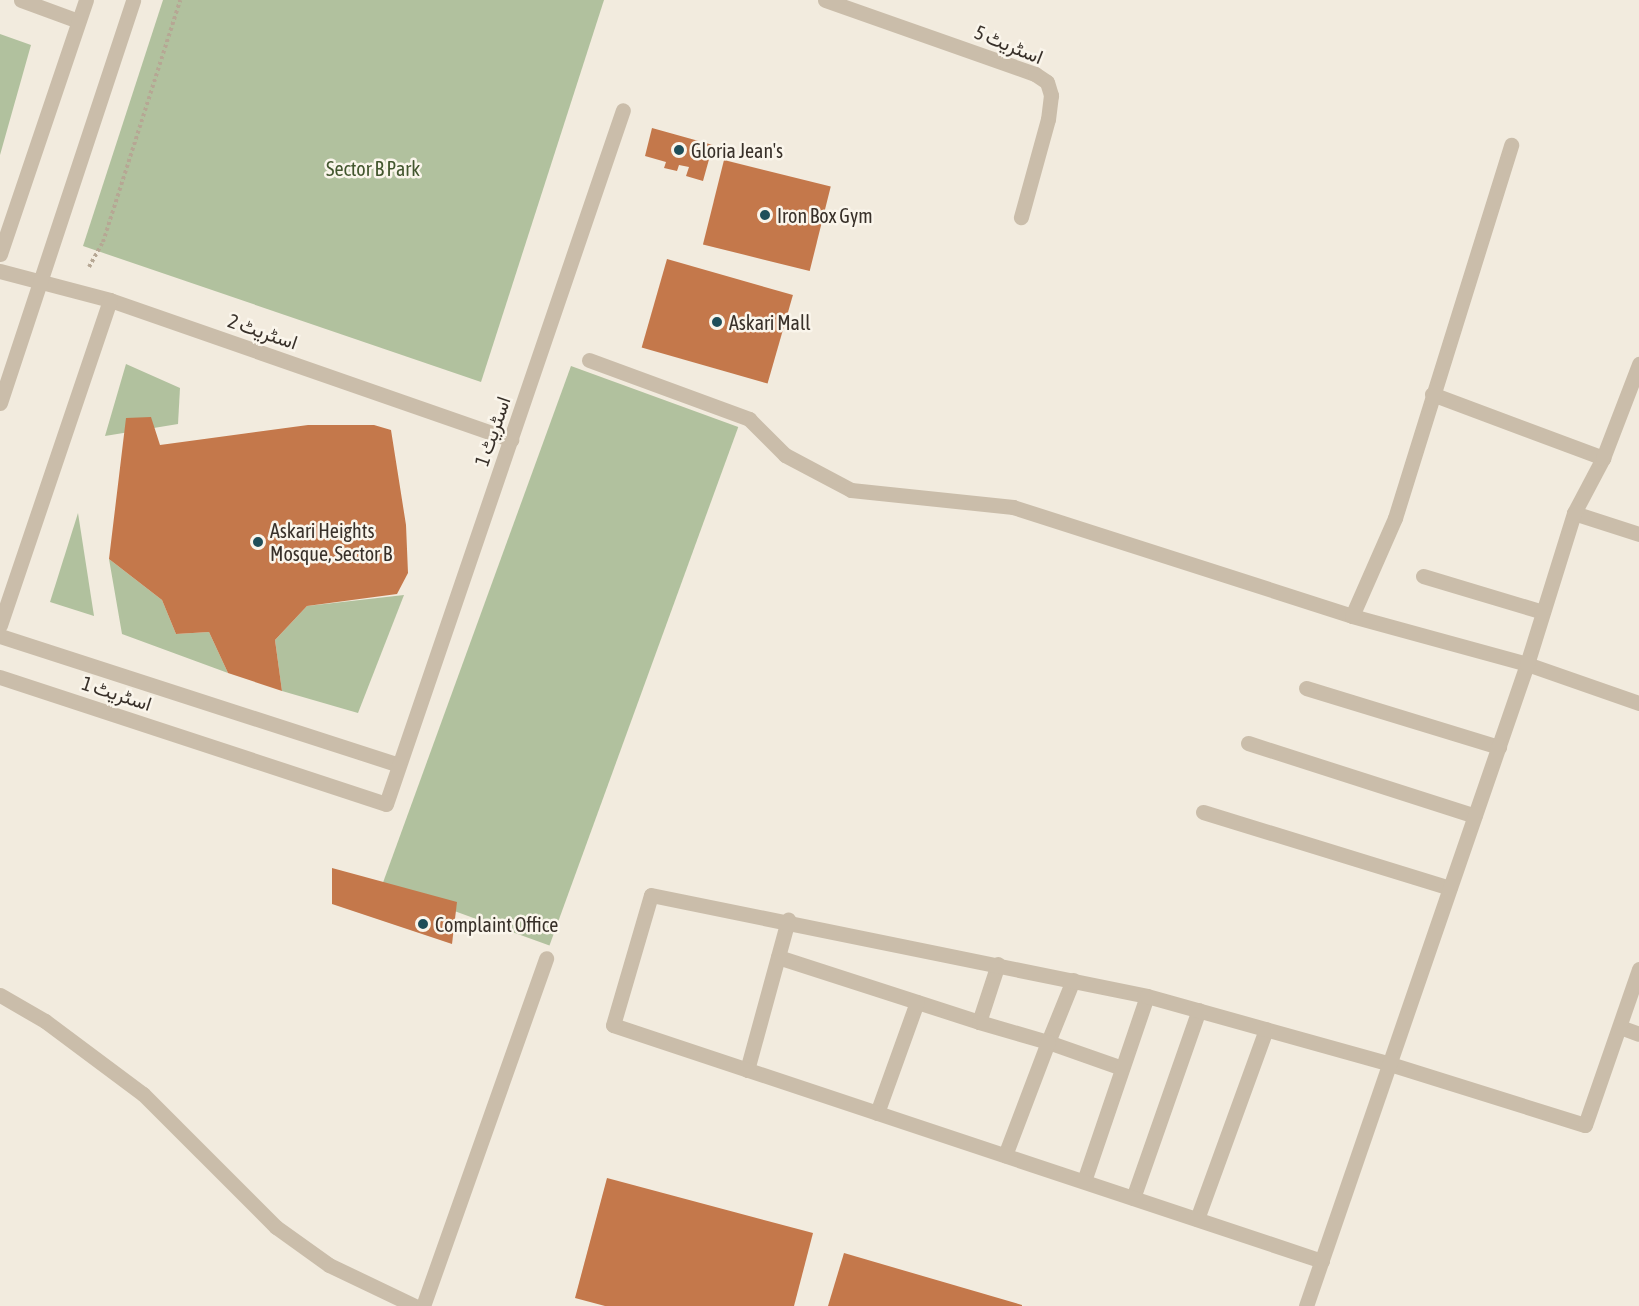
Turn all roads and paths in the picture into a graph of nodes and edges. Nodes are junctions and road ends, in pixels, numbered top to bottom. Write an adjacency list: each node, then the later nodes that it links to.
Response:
1 (21, 0): 6 (street)
2 (86, 0): 6 (street)
3 (134, 0): 13 (street)
4 (180, 0): 11 (path)
5 (825, 0): 9 (street, اسٹریٹ 5)
6 (78, 21): 10 (street)
7 (623, 110): 19 (street, اسٹریٹ 1)
8 (1511, 145): 17 (street)
9 (1021, 218)
10 (0, 254)
11 (89, 267)
12 (0, 271): 13 (street, اسٹریٹ 2)
13 (39, 283): 14 (street, اسٹریٹ 2); 18 (street)
14 (110, 300): 19 (street, اسٹریٹ 2); 26 (street)
15 (589, 360): 25 (street)
16 (1639, 364): 20 (street)
17 (1432, 394): 20 (street); 25 (street)
18 (0, 403)
19 (511, 440): 34 (street, اسٹریٹ 1)
20 (1603, 458): 21 (street)
21 (1574, 513): 22 (street); 24 (street)
22 (1639, 534)
23 (1423, 576): 24 (street)
24 (1543, 612): 28 (street)
25 (1352, 616): 28 (street)
26 (0, 625)
27 (0, 636): 34 (street, اسٹریٹ 1)
28 (1527, 664): 31 (street); 33 (street)
29 (0, 676): 34 (street, اسٹریٹ 1)
30 (1306, 688): 33 (street)
31 (1639, 704)
32 (1248, 743): 36 (street)
33 (1499, 747): 36 (street)
34 (399, 765)
35 (1203, 813): 37 (street)
36 (1475, 816): 37 (street)
37 (1450, 888): 53 (street)
38 (788, 920): 39 (street); 41 (street); 55 (street)
39 (778, 957): 46 (street); 55 (street)
40 (546, 958): 63 (street)
41 (998, 964): 43 (street); 48 (street)
42 (1639, 969): 49 (street)
43 (1073, 980): 45 (street); 52 (street)
44 (0, 995): 62 (street)
45 (1148, 996): 47 (street); 54 (street)
46 (917, 1002): 48 (street); 56 (street)
47 (1199, 1010): 50 (street); 59 (street)
48 (979, 1022): 52 (street)
49 (1620, 1027): 51 (street); 53 (street)
50 (1266, 1029): 53 (street); 60 (street)
51 (1639, 1034)
52 (1048, 1042): 54 (street); 57 (street)
53 (1390, 1064): 61 (street)
54 (1122, 1068): 58 (street)
55 (747, 1070): 56 (street)
56 (877, 1113): 57 (street)
57 (1005, 1155): 58 (street)
58 (1084, 1182): 59 (street)
59 (1133, 1198): 60 (street)
60 (1197, 1219): 61 (street)
61 (1322, 1261): 64 (street)
62 (416, 1306)
63 (423, 1306)
64 (1306, 1306)

